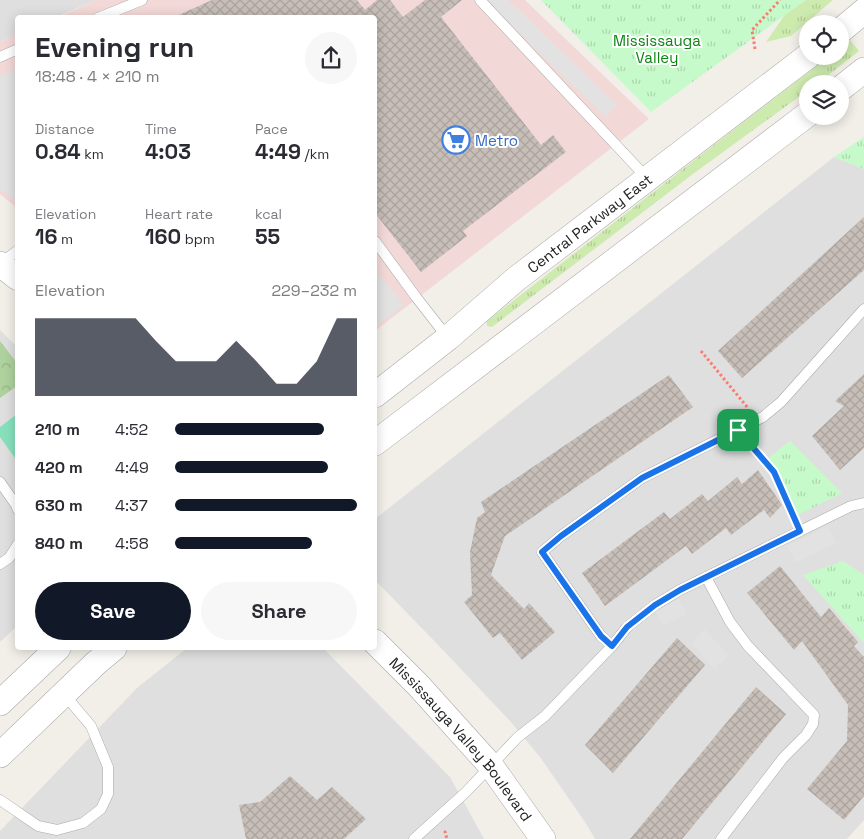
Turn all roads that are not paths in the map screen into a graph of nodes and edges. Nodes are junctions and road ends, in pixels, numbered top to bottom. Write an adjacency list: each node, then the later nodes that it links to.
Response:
1 (142, 0): 3 (lane)
2 (480, 0): 10 (lane)
3 (105, 15)
4 (15, 50): 5 (lane)
5 (0, 57)
6 (799, 63): 10 (street, Central Parkway East)
7 (864, 70): 8 (street)
8 (849, 82)
9 (799, 121): 18 (street)
10 (648, 178): 16 (street, Central Parkway East)
11 (377, 244): 16 (lane)
12 (15, 252): 13 (lane)
13 (0, 264): 14 (street)
14 (15, 276)
15 (864, 309): 26 (lane)
16 (448, 338): 17 (street, Central Parkway East)
17 (377, 393)
18 (377, 441)
19 (0, 482): 21 (lane)
20 (864, 503): 24 (lane)
21 (15, 504)
22 (15, 549): 23 (lane)
23 (0, 564)
24 (706, 577): 26 (lane); 36 (lane)
25 (377, 644): 32 (street, Mississauga Valley Boulevard)
26 (612, 646): 32 (lane)
27 (56, 650): 30 (street)
28 (112, 650): 29 (street)
29 (64, 694): 31 (street); 33 (lane)
30 (0, 703)
31 (0, 755)
32 (491, 766): 34 (lane); 35 (street, Mississauga Valley Boulevard)
33 (0, 800)
34 (414, 839)
35 (543, 839)
36 (721, 839)

